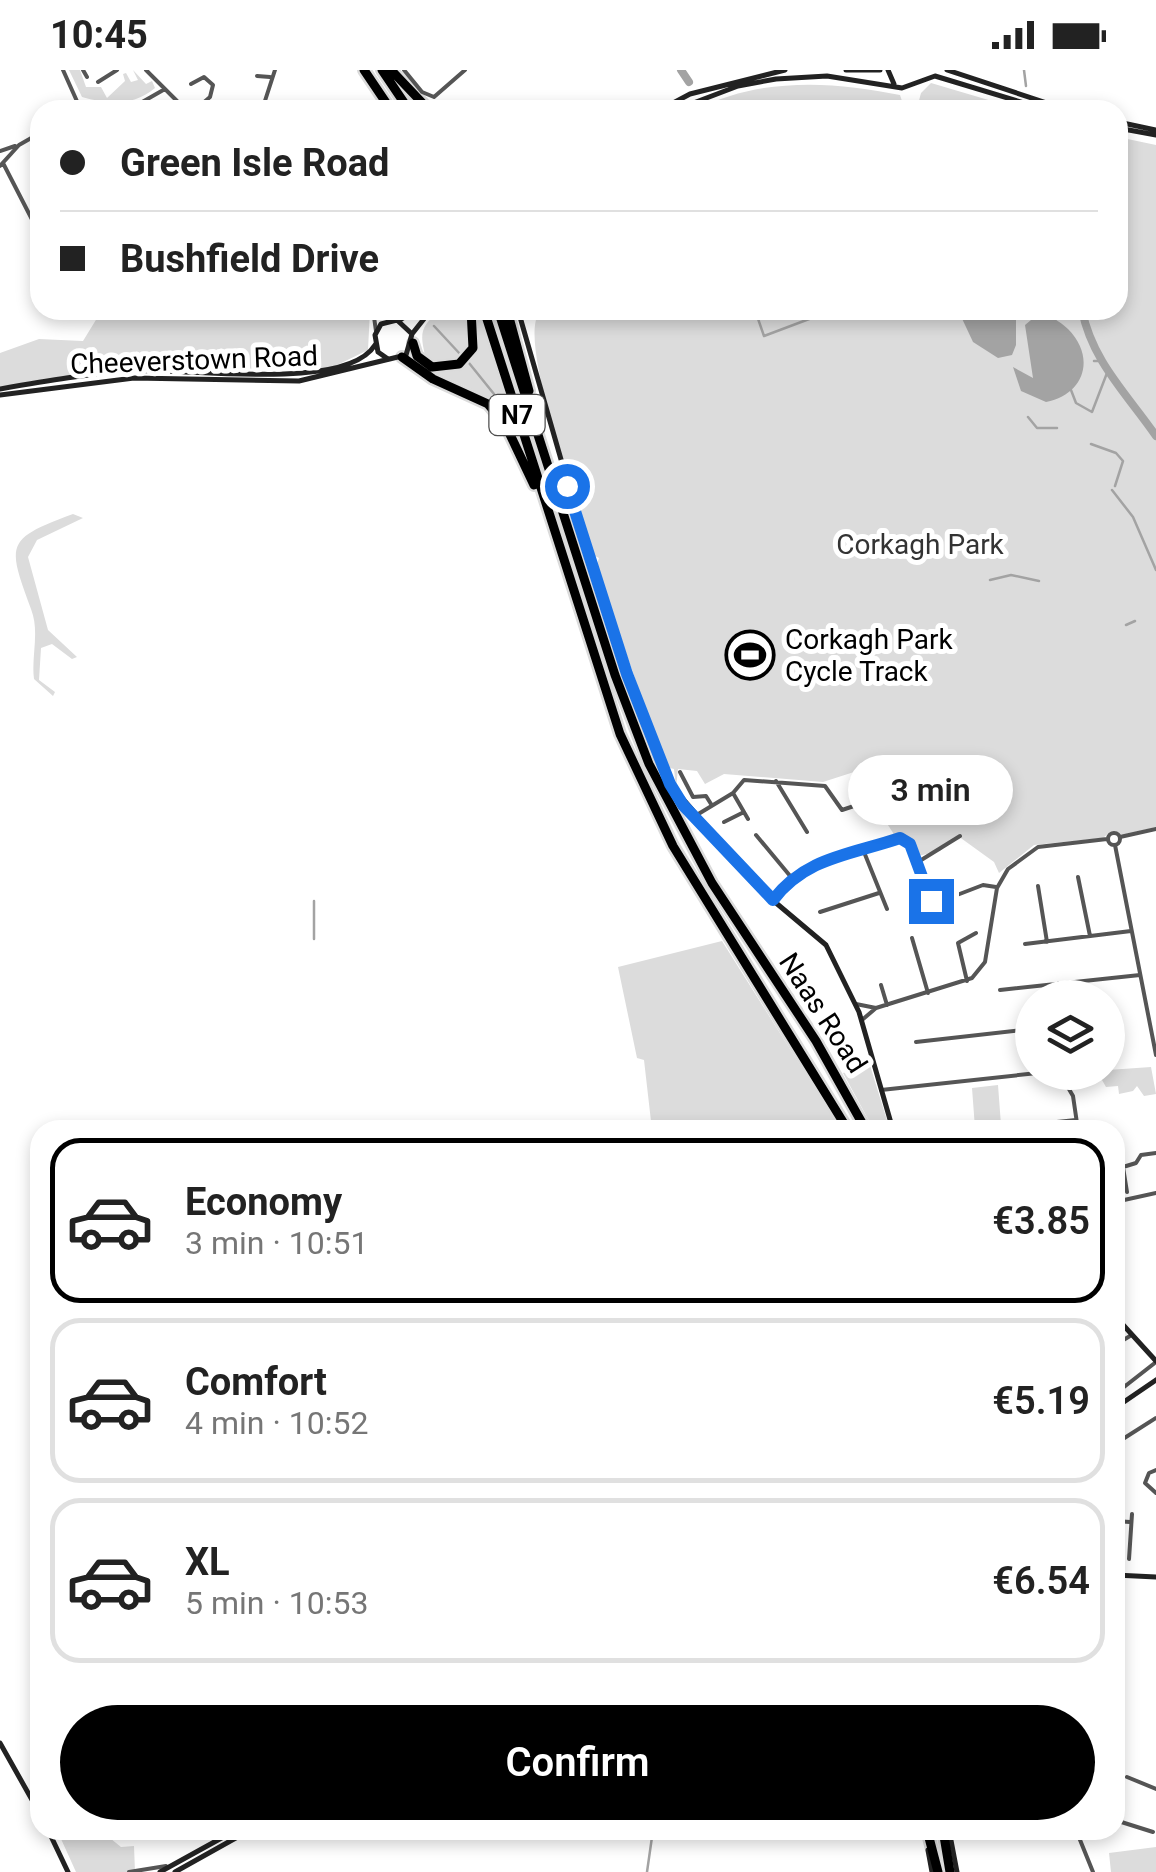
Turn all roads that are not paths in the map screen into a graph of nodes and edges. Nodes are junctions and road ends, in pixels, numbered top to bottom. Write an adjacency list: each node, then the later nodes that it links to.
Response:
1 (63, 70): 25 (street)
2 (83, 70): 19 (street)
3 (146, 70): 24 (street)
4 (275, 70): 18 (street)
5 (364, 70): 32 (highway)
6 (382, 70): 33 (highway)
7 (391, 70): 34 (highway)
8 (404, 70): 9 (street)
9 (465, 70)
10 (785, 70): 35 (main road)
11 (846, 70): 12 (main road)
12 (880, 70)
13 (888, 70): 23 (main road)
14 (948, 70): 38 (main road)
15 (114, 72): 20 (street); 21 (street)
16 (924, 74): 23 (main road); 37 (main road)
17 (257, 76): 18 (street)
18 (270, 77): 31 (street)
19 (87, 78)
20 (117, 80)
21 (98, 82)
22 (191, 84): 30 (street)
23 (897, 86): 36 (main road)
24 (165, 90): 28 (street); 29 (street)
25 (76, 94): 26 (street); 27 (street)
26 (77, 100)
27 (82, 100)
28 (148, 100)
29 (176, 100)
30 (207, 100)
31 (264, 100)
32 (384, 100)
33 (402, 100)
34 (420, 100)
35 (684, 100)
36 (702, 100)
37 (1016, 100)
38 (1038, 100)
39 (1128, 127): 40 (main road)
40 (1156, 132)
41 (30, 139): 42 (street)
42 (19, 145): 43 (street); 44 (street)
43 (0, 151): 44 (street)
44 (2, 165): 45 (street)
45 (30, 218)
46 (375, 320): 54 (street)
47 (424, 320): 55 (main road)
48 (472, 320): 55 (highway)
49 (487, 320): 61 (highway, Naas Road / N7)
50 (501, 320): 60 (highway, Naas Road / N7)
51 (510, 320): 60 (highway, N7)
52 (521, 320): 68 (main road)
53 (393, 321): 54 (main road); 55 (main road)
54 (376, 331): 56 (main road)
55 (412, 338): 57 (main road)
56 (375, 345): 58 (main road); 59 (main road, Cheeverstown Road)
57 (402, 357): 58 (main road); 61 (highway, N7)
58 (388, 358): 59 (main road, Cheeverstown Road)
59 (0, 392)
60 (553, 486): 115 (highway, Naas Road / N7)
61 (550, 520): 114 (highway, Naas Road / N7)
62 (680, 772): 66 (street)
63 (852, 780): 64 (street)
64 (776, 781): 65 (street); 72 (street)
65 (733, 792): 66 (street); 67 (street)
66 (711, 804): 68 (street)
67 (744, 812): 69 (street); 70 (street)
68 (695, 816): 85 (main road)
69 (748, 819)
70 (724, 822)
71 (1156, 829): 75 (street)
72 (807, 832)
73 (756, 835): 80 (street)
74 (960, 836): 79 (street)
75 (1120, 838): 76 (street); 77 (street)
76 (1107, 839): 77 (street); 82 (street)
77 (1115, 844): 90 (street)
78 (864, 852): 79 (street); 80 (street); 84 (street)
79 (918, 862): 87 (street)
80 (791, 877): 85 (street)
81 (1078, 878): 92 (street)
82 (998, 885): 86 (street); 98 (street)
83 (1038, 886): 94 (street)
84 (879, 893): 88 (street); 89 (street)
85 (773, 900): 103 (main road)
86 (944, 900)
87 (931, 901)
88 (887, 909)
89 (820, 912)
90 (1131, 931): 92 (street); 96 (street)
91 (976, 933): 98 (street)
92 (1090, 936): 94 (street)
93 (912, 938): 102 (street)
94 (1047, 942): 95 (street)
95 (1025, 944)
96 (1140, 975): 97 (street); 107 (street)
97 (1089, 980)
98 (968, 981): 102 (street)
99 (881, 985): 104 (street)
100 (1015, 988): 101 (street)
101 (1000, 990)
102 (928, 994): 104 (street)
103 (856, 1004): 105 (street); 106 (main road)
104 (887, 1005): 105 (street)
105 (876, 1008): 106 (street)
106 (862, 1020): 112 (main road)
107 (1154, 1028): 110 (street)
108 (1015, 1031): 109 (street)
109 (916, 1042)
110 (1156, 1055)
111 (1015, 1076): 112 (street)
112 (882, 1090): 116 (main road)
113 (1069, 1090): 117 (street)
114 (842, 1120)
115 (861, 1120)
116 (890, 1120)
117 (1076, 1120)
118 (1156, 1154): 119 (street)
119 (1125, 1166)
120 (1125, 1179): 121 (street)
121 (1127, 1192)
122 (1156, 1193): 123 (street)
123 (1125, 1200)
124 (1125, 1330): 125 (main road)
125 (1130, 1336): 126 (street); 127 (main road)
126 (1125, 1339)
127 (1156, 1362): 129 (street)
128 (1156, 1380): 130 (main road)
129 (1125, 1386)
130 (1125, 1401)
131 (1156, 1418): 132 (street)
132 (1125, 1438)
133 (1156, 1470): 134 (street)
134 (1156, 1493)
135 (1132, 1514): 137 (street)
136 (1125, 1522): 137 (street)
137 (1131, 1522): 138 (street)
138 (1129, 1559)
139 (1125, 1575): 140 (main road)
140 (1156, 1577)
141 (0, 1743): 144 (main road)
142 (1127, 1777): 143 (street)
143 (1156, 1789)
144 (30, 1796)
145 (1125, 1823): 146 (street)
146 (1154, 1832)
147 (53, 1840): 156 (main road)
148 (220, 1840): 153 (main road)
149 (231, 1840): 153 (main road)
150 (931, 1840): 158 (highway)
151 (948, 1840): 159 (highway)
152 (1080, 1840): 154 (street)
153 (176, 1868): 155 (street); 157 (main road)
154 (1092, 1870)
155 (132, 1871)
156 (68, 1872)
157 (160, 1872)
158 (937, 1872)
159 (954, 1872)

